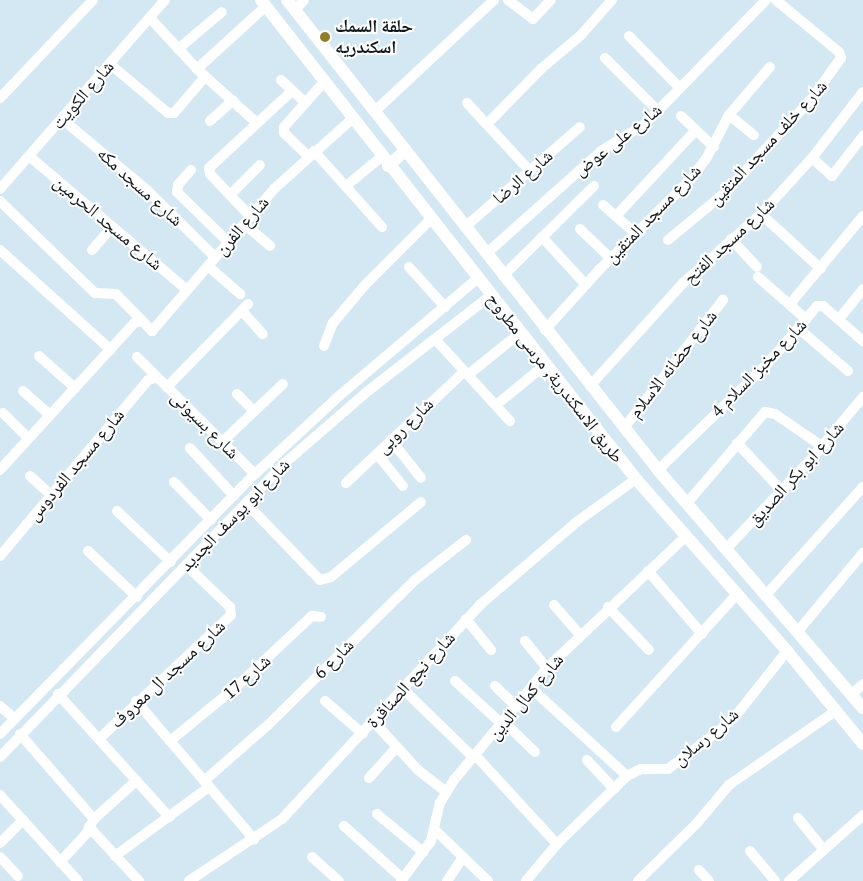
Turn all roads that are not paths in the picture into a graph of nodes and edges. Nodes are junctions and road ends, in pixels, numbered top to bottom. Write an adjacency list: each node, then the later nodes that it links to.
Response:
1 (93, 0): 27 (street)
2 (165, 0): 14 (street, شارع الكويت)
3 (287, 0): 12 (main road, طريق الاسكندرية, مرسى مطروح)
4 (304, 0): 12 (street)
5 (494, 0): 31 (street)
6 (508, 0): 7 (street)
7 (551, 0)
8 (612, 0): 39 (street)
9 (766, 0): 24 (street, شارع على عوض)
10 (776, 0): 71 (street, شارع خلف مسجد المتقين)
11 (263, 3): 20 (street); 23 (main road, طريق الاسكندرية, مرسى مطروح)
12 (295, 10): 31 (main road, طريق الاسكندرية, مرسى مطروح)
13 (222, 12): 16 (street)
14 (150, 18): 16 (street); 18 (street, شارع الكويت)
15 (629, 36): 24 (street)
16 (178, 49): 20 (street)
17 (605, 58): 32 (street)
18 (110, 64): 21 (street); 35 (street, شارع الكويت)
19 (770, 67): 34 (street, شارع مسجد المتقين)
20 (197, 69): 21 (street)
21 (205, 76): 28 (street)
22 (281, 80): 25 (street)
23 (324, 82): 30 (street); 36 (main road, طريق الاسكندرية, مرسى مطروح)
24 (680, 88): 32 (street, شارع على عوض)
25 (292, 91): 30 (street); 38 (street)
26 (863, 92): 48 (street, شارع مسجد الفتح)
27 (0, 98)
28 (233, 100): 37 (street); 38 (street)
29 (467, 102): 39 (street)
30 (306, 103): 46 (street)
31 (375, 111): 45 (main road, طريق الاسكندرية, مرسى مطروح)
32 (658, 111): 76 (street, شارع على عوض)
33 (681, 116): 41 (street)
34 (729, 116): 42 (street); 44 (street, شارع مسجد المتقين)
35 (62, 119): 47 (street, شارع الكويت); 78 (street, شارع مسجد مكه)
36 (352, 119): 46 (street, شارع الفرن); 49 (main road, طريق الاسكندرية, مرسى مطروح)
37 (210, 121)
38 (257, 123): 56 (street)
39 (487, 124): 52 (street)
40 (580, 127): 52 (street, شارع الرضا)
41 (696, 130): 44 (street); 60 (street)
42 (754, 135)
43 (863, 136): 48 (street)
44 (714, 147): 68 (street, شارع مسجد المتقين)
45 (406, 150): 49 (main road); 66 (main road, طريق الاسكندرية, مرسى مطروح)
46 (311, 154): 53 (street); 62 (street, شارع الفرن)
47 (29, 156): 55 (street, شارع الكويت); 64 (street, شارع مسجد الحرمين)
48 (812, 158): 59 (street, شارع مسجد الفتح)
49 (384, 162): 53 (street); 63 (main road, طريق الاسكندرية, مرسى مطروح)
50 (260, 165): 56 (street)
51 (191, 170): 72 (street)
52 (530, 171): 66 (street, شارع الرضا)
53 (346, 186): 65 (street)
54 (594, 186): 69 (street)
55 (0, 189)
56 (230, 195): 62 (street)
57 (0, 201): 93 (street)
58 (603, 204): 60 (street)
59 (761, 214): 70 (street, شارع مسجد الفتح); 80 (street)
60 (616, 216): 68 (street)
61 (863, 216): 80 (street)
62 (247, 220): 72 (street, شارع الفرن); 73 (street)
63 (430, 220): 82 (main road, طريق الاسكندرية, مرسى مطروح); 100 (street)
64 (112, 227): 75 (street); 85 (street, شارع مسجد الحرمين)
65 (382, 227)
66 (465, 227): 76 (main road, طريق الاسكندرية, مرسى مطروح)
67 (580, 229): 77 (street)
68 (636, 234): 77 (street, شارع مسجد المتقين)
69 (542, 237): 81 (street); 83 (street)
70 (731, 239): 89 (street); 109 (street, شارع مسجد الفتح)
71 (668, 240)
72 (228, 242): 78 (street, شارع الفرن)
73 (270, 246)
74 (0, 250): 101 (street)
75 (92, 250)
76 (486, 254): 81 (main road, طريق الاسكندرية, مرسى مطروح)
77 (610, 258): 83 (street, شارع مسجد المتقين)
78 (211, 262): 85 (street, شارع الفرن); 86 (street, شارع مسجد مكه)
79 (409, 267): 90 (street)
80 (821, 268): 89 (street)
81 (503, 276): 95 (main road, طريق الاسكندرية, مرسى مطروح)
82 (477, 279): 87 (main road, طريق الاسكندرية, مرسى مطروح); 90 (street, شارع ابو يوسف الجديد)
83 (586, 285): 95 (street, شارع مسجد المتقين)
84 (863, 289): 92 (street)
85 (187, 290): 93 (street, شارع الفرن)
86 (240, 294)
87 (490, 296): 96 (main road, طريق الاسكندرية, مرسى مطروح); 98 (street, شارع ابو يوسف الجديد)
88 (723, 300): 120 (street, شارع حضانه الاسلام)
89 (790, 304): 91 (street)
90 (445, 307): 131 (street, شارع ابو يوسف الجديد)
91 (806, 319): 92 (street, شارع مخبز السلام 4); 94 (street, شارع مخبز السلام 4)
92 (839, 319): 99 (street, شارع مخبز السلام 4)
93 (141, 321): 101 (street)
94 (798, 328): 105 (street); 130 (street, شارع مخبز السلام 4)
95 (545, 330): 109 (main road, طريق الاسكندرية, مرسى مطروح)
96 (520, 333): 104 (main road, طريق الاسكندرية, مرسى مطروح); 106 (street, شارع روبى)
97 (263, 334): 110 (street)
98 (435, 339): 106 (street); 143 (street, شارع ابو يوسف الجديد)
99 (863, 341)
100 (324, 346)
101 (110, 350): 111 (street)
102 (39, 356): 111 (street)
103 (137, 357): 107 (street, شارع بسيونى)
104 (546, 365): 115 (street); 121 (main road, طريق الاسكندرية, مرسى مطروح)
105 (848, 371)
106 (467, 373): 115 (street); 123 (street, شارع روبى)
107 (155, 378): 110 (street, شارع بسيونى); 140 (street, شارع مسجد الفردوس)
108 (282, 384): 116 (street)
109 (590, 386): 120 (main road, طريق الاسكندرية, مرسى مطروح)
110 (167, 387): 124 (street, شارع بسيونى)
111 (75, 388): 118 (street)
112 (22, 391): 118 (street)
113 (237, 394): 116 (street)
114 (863, 397): 126 (street, شارع ابو بكر الصديق)
115 (496, 405): 119 (street)
116 (254, 411): 124 (street)
117 (3, 413): 122 (street)
118 (50, 415): 122 (street)
119 (510, 421)
120 (620, 424): 121 (main road); 130 (main road, طريق الاسكندرية, مرسى مطروح)
121 (600, 434): 134 (main road, طريق الاسكندرية, مرسى مطروح)
122 (28, 438): 129 (street)
123 (391, 440): 128 (street, شارع روبى); 133 (street)
124 (222, 442): 131 (street, شارع بسيونى)
125 (736, 443): 126 (street); 139 (street); 144 (street)
126 (822, 446): 139 (street, شارع ابو بكر الصديق)
127 (190, 448): 141 (street)
128 (377, 454): 136 (street, شارع روبى); 137 (street)
129 (0, 470)
130 (658, 470): 144 (main road, طريق الاسكندرية, مرسى مطروح)
131 (255, 474): 141 (street, شارع ابو يوسف الجديد)
132 (30, 476): 140 (street)
133 (420, 478)
134 (636, 480): 147 (main road, طريق الاسكندرية, مرسى مطروح); 162 (street, شارع نجع الصناقرة)
135 (174, 482): 146 (street)
136 (346, 483)
137 (403, 486)
138 (863, 487): 157 (street)
139 (782, 490): 149 (street, شارع ابو بكر الصديق)
140 (51, 496): 152 (street, شارع مسجد الفردوس)
141 (234, 496): 146 (street, شارع ابو يوسف الجديد)
142 (421, 502): 143 (street)
143 (246, 503): 154 (street, شارع ابو يوسف الجديد)
144 (687, 503): 149 (main road, طريق الاسكندرية, مرسى مطروح)
145 (117, 511): 153 (street)
146 (211, 520): 153 (street, شارع ابو يوسف الجديد)
147 (686, 536): 155 (street, شارع كمال الدين); 156 (main road, طريق الاسكندرية, مرسى مطروح)
148 (466, 540): 204 (street, شارع 6)
149 (726, 549): 157 (main road, طريق الاسكندرية, مرسى مطروح)
150 (88, 551): 158 (street)
151 (863, 553): 163 (street)
152 (0, 556)
153 (171, 562): 158 (street, شارع ابو يوسف الجديد)
154 (186, 565): 168 (street, شارع ابو يوسف الجديد); 180 (street, شارع مسجد ال معروف)
155 (648, 571): 160 (street, شارع كمال الدين); 164 (street)
156 (737, 594): 164 (street); 171 (main road, طريق الاسكندرية, مرسى مطروح)
157 (766, 595): 163 (main road, طريق الاسكندرية, مرسى مطروح)
158 (137, 597): 165 (street, شارع ابو يوسف الجديد)
159 (554, 605): 166 (street)
160 (608, 607): 166 (street, شارع كمال الدين); 170 (street)
161 (321, 617): 194 (street, شارع 17)
162 (466, 619): 169 (street); 177 (street, شارع نجع الصناقرة)
163 (798, 631): 179 (main road, طريق الاسكندرية, مرسى مطروح)
164 (702, 634): 189 (street)
165 (100, 635): 168 (street); 186 (street, شارع ابو يوسف الجديد)
166 (580, 635): 172 (street, شارع كمال الدين)
167 (525, 641): 172 (street)
168 (109, 644): 178 (street, شارع ابو يوسف الجديد)
169 (491, 650)
170 (649, 650)
171 (787, 651): 185 (main road, طريق الاسكندرية, مرسى مطروح); 201 (street, شارع رسلان)
172 (547, 668): 176 (street, شارع كمال الدين)
173 (455, 680): 188 (street)
174 (863, 684): 179 (street)
175 (495, 686): 183 (street)
176 (531, 688): 183 (street, شارع كمال الدين); 201 (street)
177 (403, 689): 187 (street, شارع نجع الصناقرة); 199 (street)
178 (58, 694): 191 (street, شارع ابو يوسف الجديد); 193 (street)
179 (852, 694): 184 (main road, طريق الاسكندرية, مرسى مطروح)
180 (136, 701): 193 (street, شارع مسجد ال معروف); 194 (street)
181 (325, 701): 192 (street)
182 (0, 706): 186 (street)
183 (517, 707): 188 (street, شارع كمال الدين)
184 (863, 708)
185 (838, 710): 195 (main road, طريق الاسكندرية, مرسى مطروح); 238 (street)
186 (14, 718): 190 (street, شارع ابو يوسف الجديد)
187 (374, 722): 192 (street, شارع نجع الصناقرة); 196 (street)
188 (503, 723): 197 (street); 199 (street, شارع كمال الدين)
189 (616, 726)
190 (0, 734)
191 (20, 734): 198 (street, شارع ابو يوسف الجديد); 213 (street)
192 (363, 734): 216 (street, شارع نجع الصناقرة)
193 (99, 739): 203 (street)
194 (170, 741): 204 (street)
195 (863, 744)
196 (396, 748): 202 (street); 206 (street)
197 (535, 752)
198 (0, 757)
199 (475, 757): 206 (street, شارع كمال الدين); 218 (street)
200 (587, 760): 205 (street)
201 (627, 776): 205 (street, شارع رسلان)
202 (369, 778)
203 (136, 781): 210 (street); 213 (street)
204 (207, 784): 210 (street, شارع 6); 216 (street)
205 (614, 789): 218 (street, شارع رسلان)
206 (445, 791): 215 (street, شارع كمال الدين)
207 (0, 795): 212 (street)
208 (377, 814): 221 (street)
209 (863, 815): 219 (street)
210 (169, 817): 222 (street, شارع 6)
211 (798, 818): 219 (street)
212 (23, 820): 217 (street); 226 (street)
213 (91, 823): 222 (street); 226 (street)
214 (344, 826): 230 (street)
215 (436, 831): 221 (street, شارع كمال الدين); 225 (street)
216 (254, 839): 233 (street, شارع نجع الصناقرة)
217 (0, 843)
218 (557, 844): 237 (street, شارع رسلان)
219 (823, 849): 241 (street)
220 (750, 851): 240 (street)
221 (422, 852): 230 (street, شارع كمال الدين)
222 (115, 856): 232 (street)
223 (0, 857): 228 (street)
224 (312, 857): 229 (street)
225 (463, 857): 235 (street); 236 (street)
226 (60, 862): 231 (street)
227 (699, 870): 239 (street)
228 (18, 876)
229 (327, 877): 234 (street)
230 (402, 880)
231 (78, 881)
232 (139, 881)
233 (189, 881)
234 (339, 881)
235 (447, 881)
236 (488, 881)
237 (526, 881)
238 (638, 881)
239 (709, 881)
240 (775, 881)
241 (789, 881)

